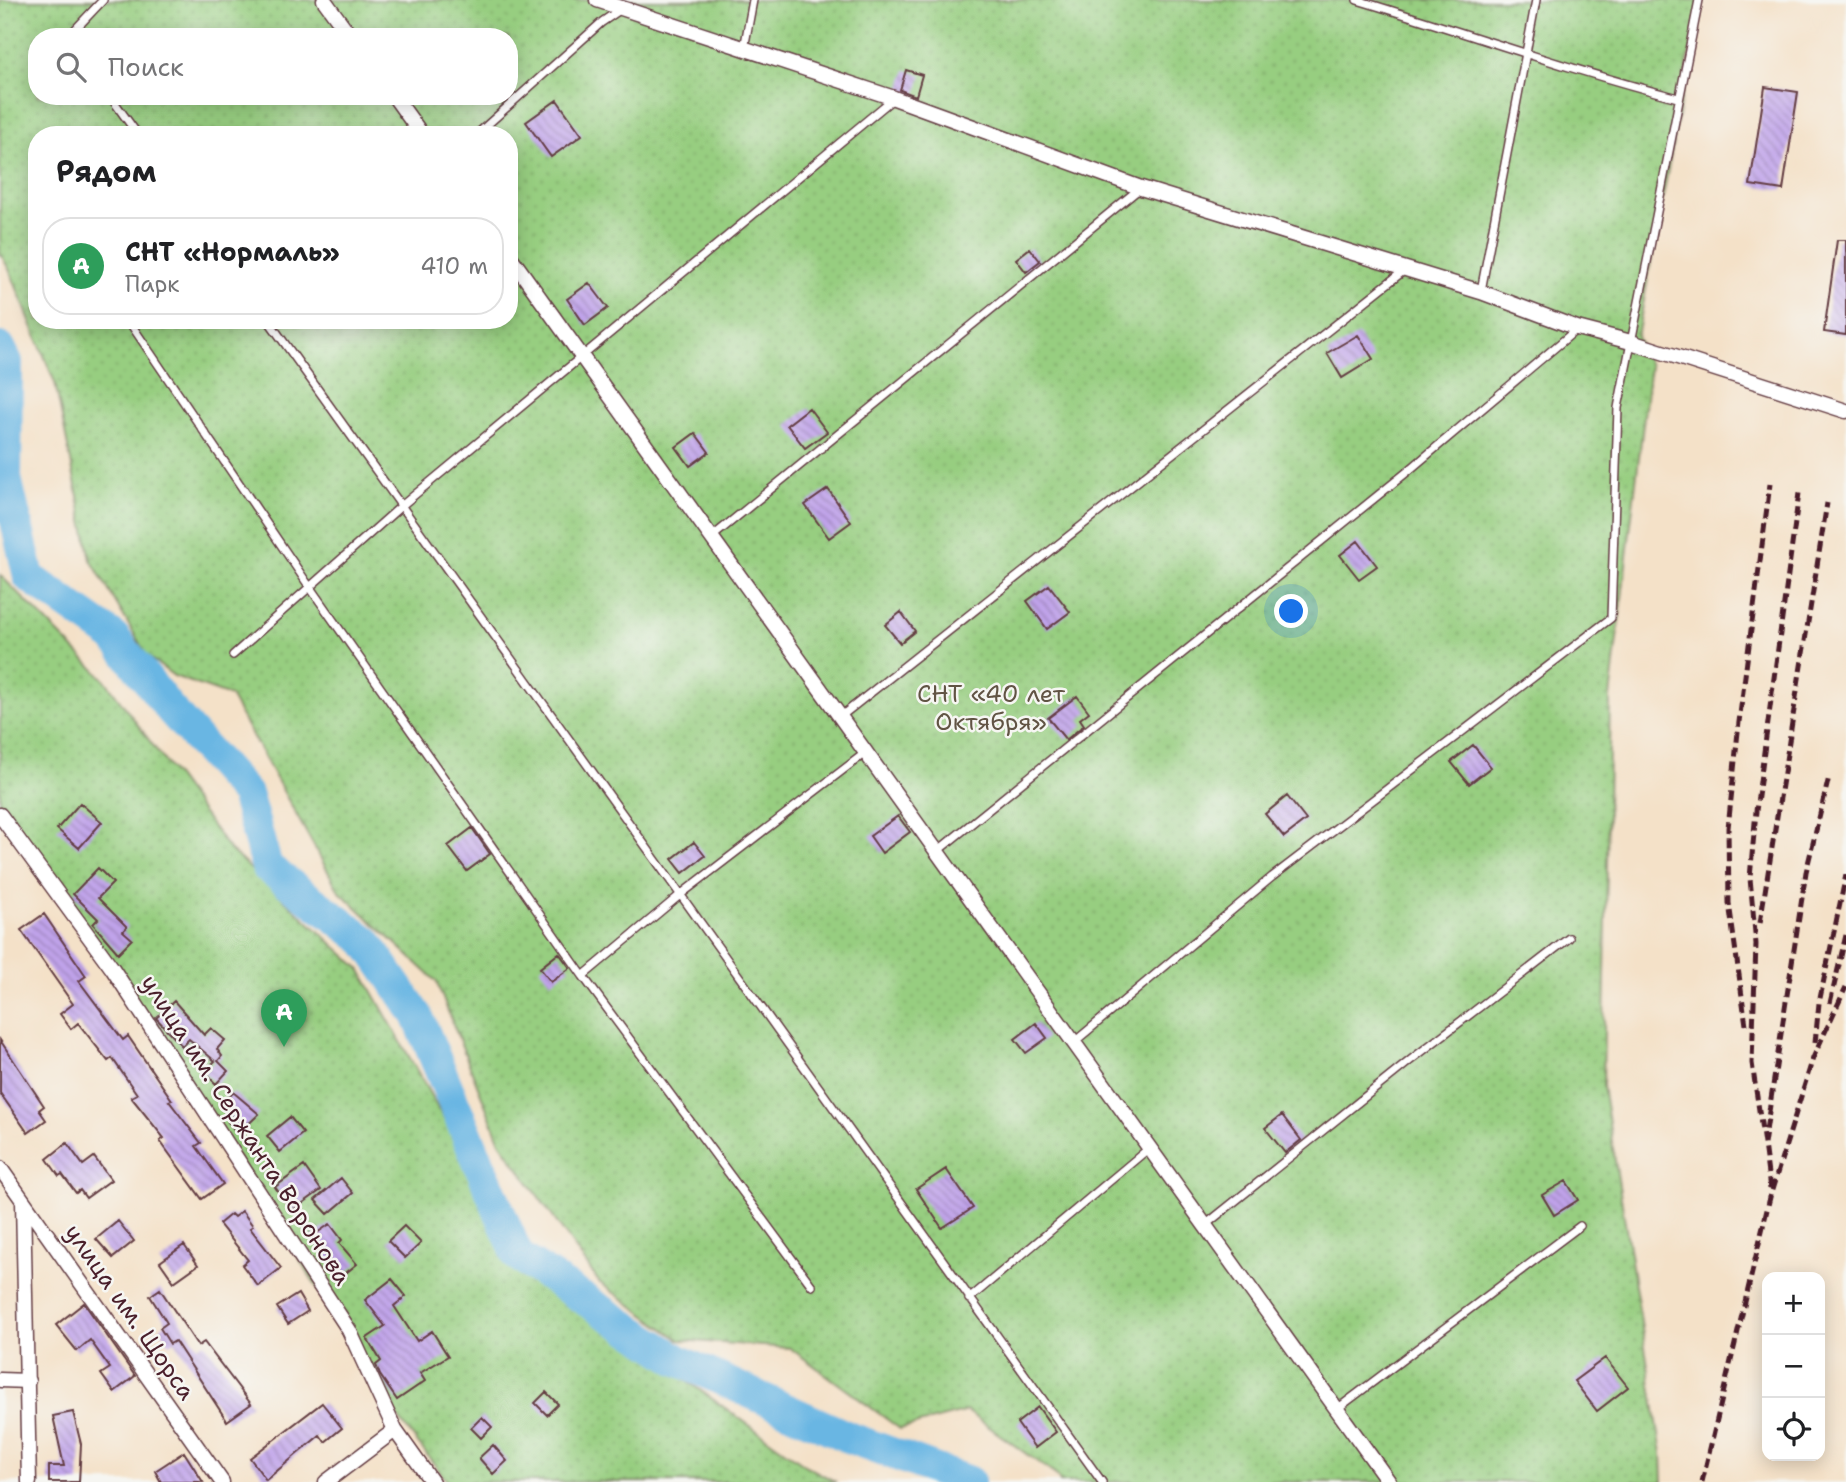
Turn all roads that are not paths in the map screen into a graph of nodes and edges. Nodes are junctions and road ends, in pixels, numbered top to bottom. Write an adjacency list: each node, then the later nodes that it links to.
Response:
1 (103, 0): 9 (lane)
2 (324, 0): 10 (street)
3 (597, 0): 8 (street)
4 (753, 0): 11 (lane)
5 (1357, 0): 12 (lane)
6 (1536, 0): 12 (lane)
7 (1699, 0): 15 (lane)
8 (622, 9): 11 (street); 13 (lane)
9 (77, 28)
10 (344, 28)
11 (744, 49): 14 (street)
12 (1526, 51): 15 (lane); 25 (lane)
13 (518, 97)
14 (894, 98): 22 (street); 30 (lane)
15 (1678, 98): 29 (lane)
16 (116, 105): 19 (lane)
17 (400, 105): 20 (street)
18 (509, 105): 21 (lane)
19 (132, 126)
20 (416, 126)
21 (486, 126)
22 (1140, 188): 24 (street); 33 (lane)
23 (518, 268): 30 (street)
24 (1406, 270): 25 (street); 36 (lane)
25 (1481, 292): 26 (street)
26 (1577, 328): 29 (street); 39 (lane)
27 (134, 329): 34 (lane)
28 (274, 329): 32 (lane)
29 (1631, 342): 31 (street); 43 (lane)
30 (581, 356): 32 (lane); 33 (street)
31 (1846, 411)
32 (400, 507): 34 (lane); 40 (lane)
33 (711, 538): 36 (street)
34 (309, 586): 35 (lane); 42 (lane)
35 (233, 655)
36 (840, 718): 37 (street)
37 (865, 753): 39 (street); 40 (lane)
38 (0, 816): 54 (street, улица им. Сержанта Воронова)
39 (935, 853): 43 (street)
40 (680, 895): 42 (lane); 50 (lane)
41 (1569, 938): 47 (lane)
42 (583, 976): 49 (lane)
43 (1072, 1044): 44 (street)
44 (1147, 1149): 47 (street); 50 (lane)
45 (0, 1168): 46 (street, улица им. Щорса)
46 (23, 1200): 52 (street); 56 (street, улица им. Щорса)
47 (1203, 1226): 53 (street)
48 (1580, 1226): 53 (lane)
49 (811, 1286)
50 (968, 1299): 59 (lane)
51 (0, 1380): 52 (street)
52 (28, 1381): 55 (street)
53 (1337, 1409): 60 (street)
54 (394, 1430): 57 (street); 58 (street, улица им. Сержанта Воронова)
55 (29, 1482)
56 (222, 1482)
57 (326, 1482)
58 (432, 1482)
59 (1102, 1482)
60 (1389, 1482)

